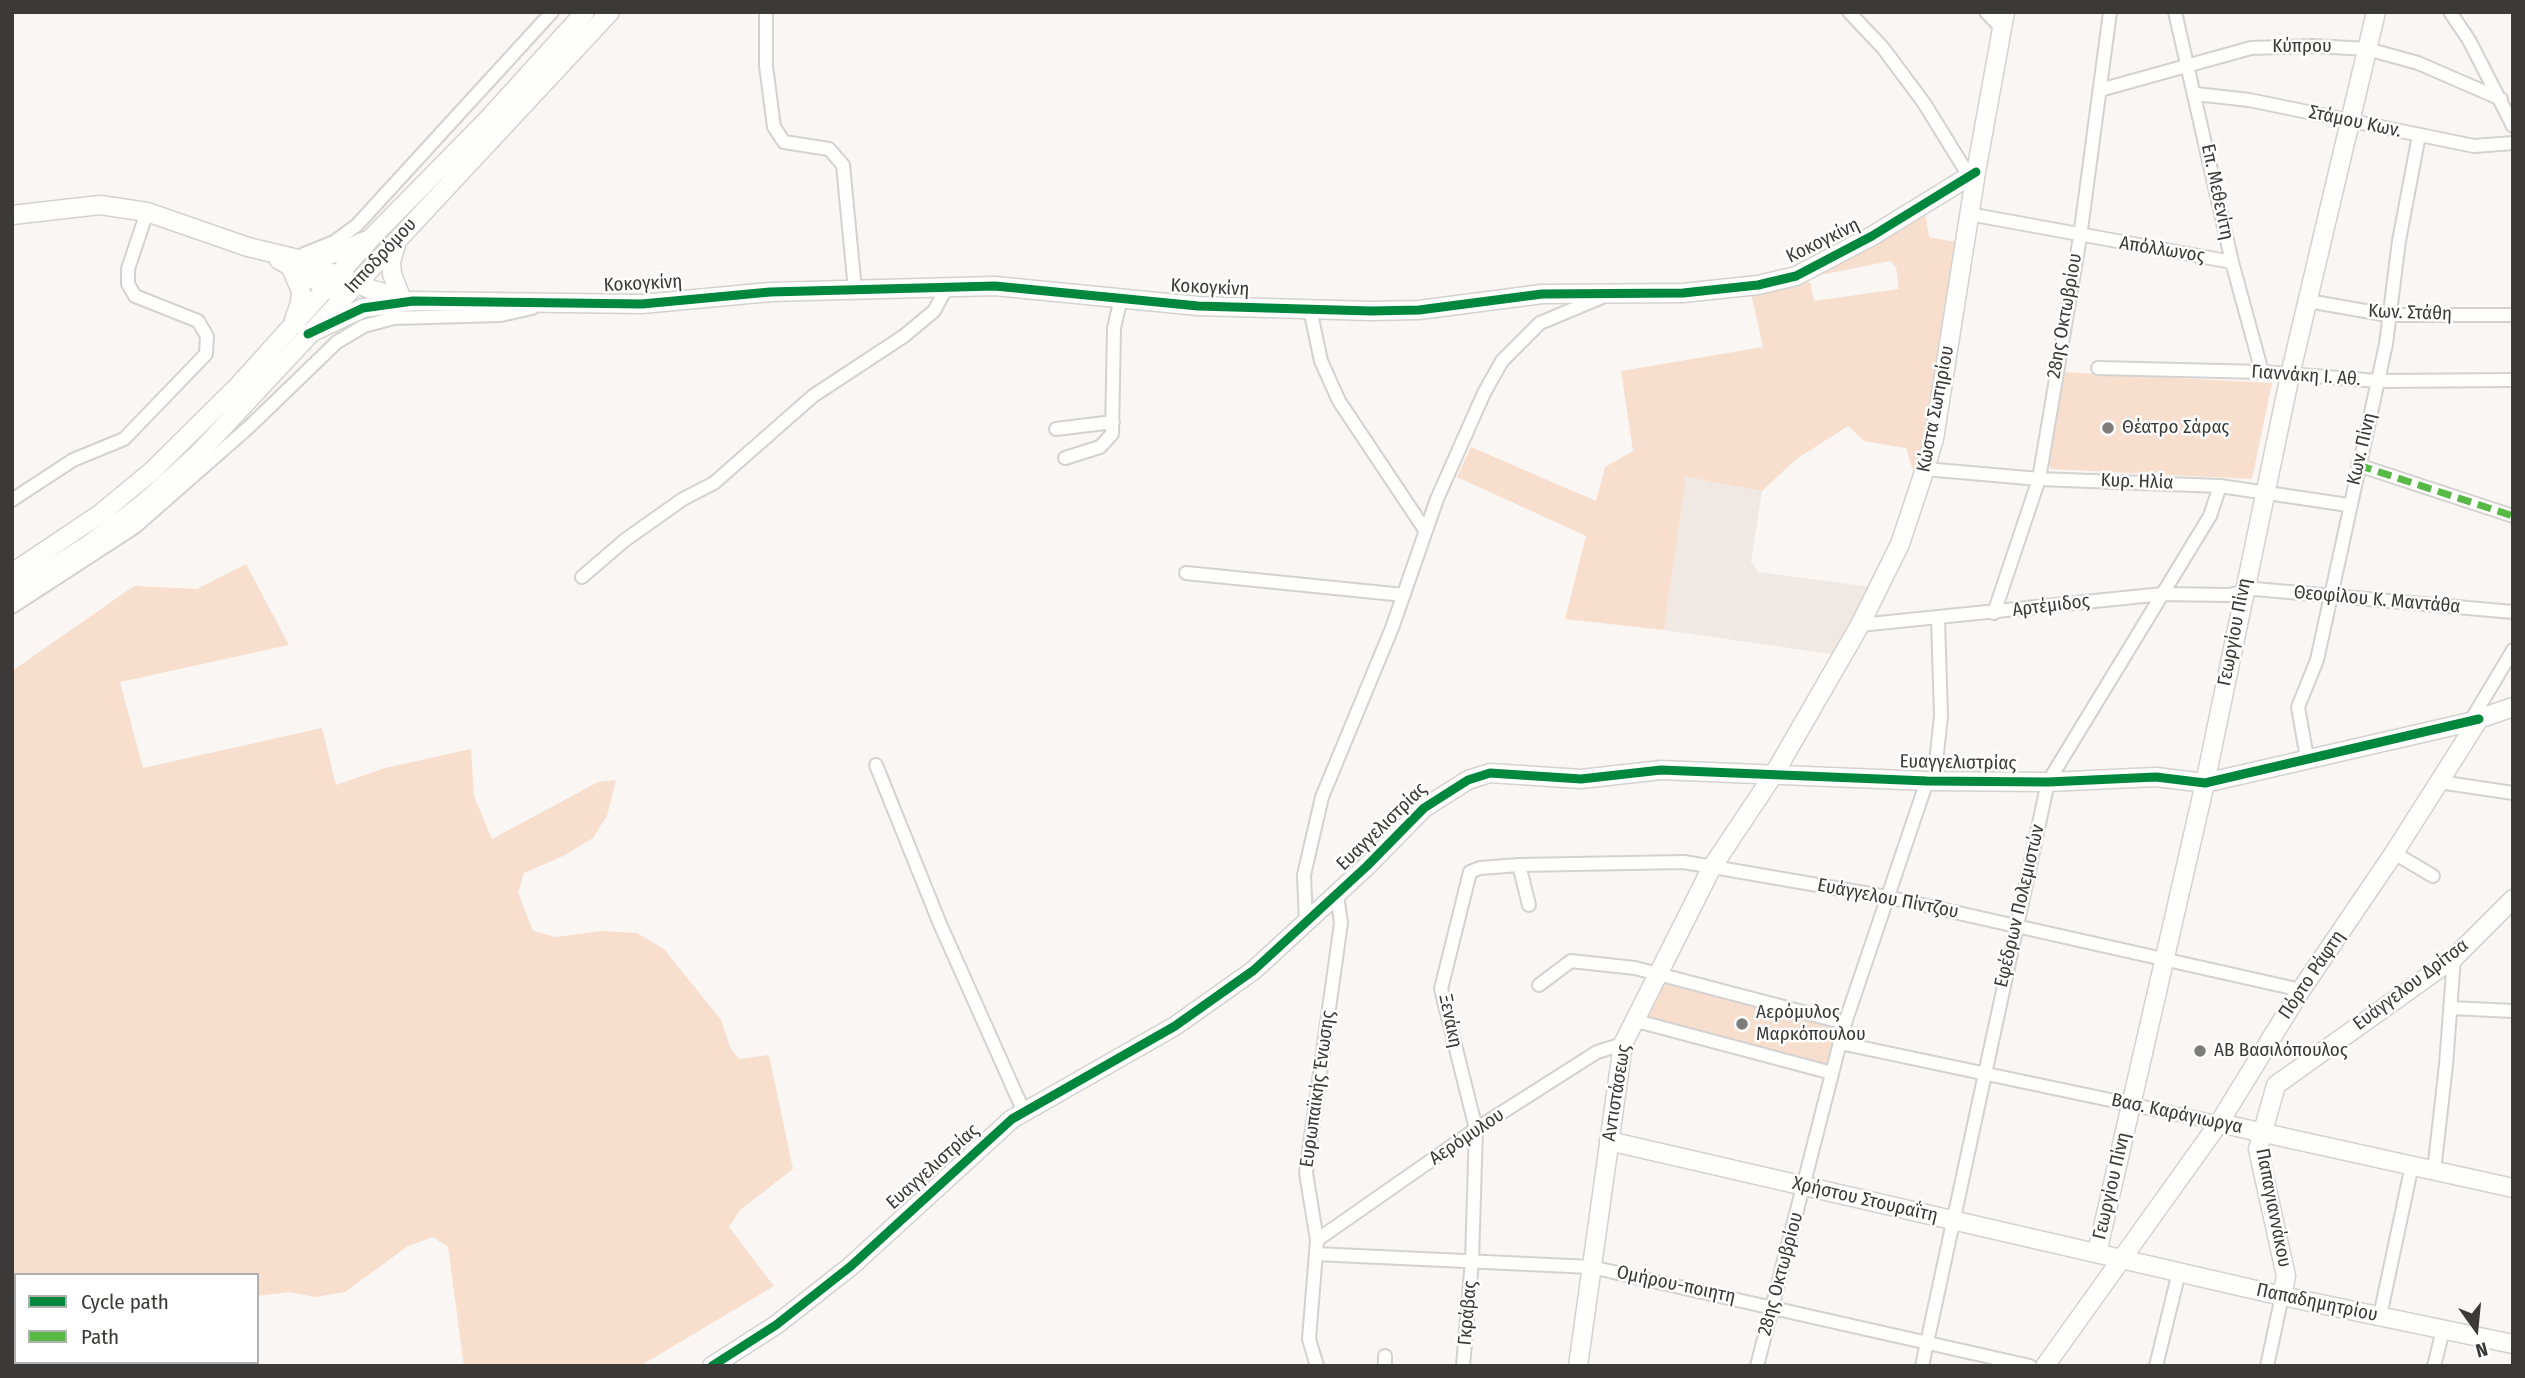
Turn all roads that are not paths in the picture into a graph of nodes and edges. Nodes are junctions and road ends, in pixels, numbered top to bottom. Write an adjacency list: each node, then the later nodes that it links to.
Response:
1 (552, 12): 29 (street)
2 (585, 12): 25 (street, Ιπποδρόμου)
3 (610, 12): 27 (street, Ιπποδρόμου)
4 (766, 12): 33 (street)
5 (1849, 12): 21 (street)
6 (1986, 12): 11 (street)
7 (2110, 12): 14 (street, 28ης Οκτωβρίου)
8 (2175, 12): 13 (street, Επ. Μεθενίτη)
9 (2376, 12): 12 (street, Γεωργίου Πίνη)
10 (2449, 12): 16 (street)
11 (2004, 21): 21 (street, Κώστα Σωτηρίου)
12 (2367, 49): 13 (street, Κύπρου); 16 (street, Κύπρου); 17 (street, Γεωργίου Πίνη)
13 (2189, 67): 14 (street, Κύπρου); 15 (street, Επ. Μεθενίτη)
14 (2101, 90): 26 (street, 28ης Οκτωβρίου)
15 (2196, 94): 17 (street, Στάμου Κων.); 28 (street, Επ. Μεθενίτη)
16 (2501, 99): 18 (street)
17 (2350, 120): 19 (street, Στάμου Κων.); 37 (street, Γεωργίου Πίνη)
18 (2513, 126)
19 (2419, 135): 20 (street, Στάμου Κων.); 41 (street, Κων. Πίνη)
20 (2513, 143)
21 (1973, 174): 23 (street, Κώστα Σωτηρίου); 34 (street, Κοκογκίνη)
22 (147, 212): 24 (street); 29 (street); 58 (street)
23 (1969, 214): 26 (street, Απόλλωνος); 54 (street, Κώστα Σωτηρίου)
24 (12, 215)
25 (373, 236): 29 (street); 30 (street, Ιπποδρόμου)
26 (2080, 237): 28 (street, Απόλλωνος); 55 (street, 28ης Οκτωβρίου)
27 (398, 238): 32 (street, Ιπποδρόμου); 36 (street)
28 (2232, 262): 46 (street, Επ. Μεθενίτη)
29 (294, 263): 30 (street); 43 (street)
30 (332, 281): 32 (street); 43 (street, Ιπποδρόμου)
31 (947, 286): 33 (street, Κοκογκίνη); 35 (street, Κοκογκίνη); 64 (street)
32 (350, 289): 36 (street); 38 (street); 44 (street, Ιπποδρόμου)
33 (855, 290): 39 (street, Κοκογκίνη)
34 (1610, 293): 40 (street, Κοκογκίνη); 61 (street)
35 (1121, 298): 40 (street, Κοκογκίνη); 50 (street)
36 (407, 299): 38 (street); 39 (street, Κοκογκίνη)
37 (2308, 302): 41 (street, Κων. Στάθη); 47 (street, Γεωργίου Πίνη)
38 (383, 304): 44 (street)
39 (549, 304): 70 (street)
40 (1310, 309): 61 (street)
41 (2388, 315): 42 (street, Κων. Στάθη); 49 (street, Κων. Πίνη)
42 (2513, 315)
43 (291, 326): 62 (street, Ιπποδρόμου)
44 (308, 334): 66 (street, Ιπποδρόμου)
45 (2098, 368): 46 (street, Γιαννάκη Ι. Αθ.)
46 (2262, 372): 47 (street, Γιαννάκη Ι. Αθ.)
47 (2290, 375): 49 (street, Γιαννάκη Ι. Αθ.); 57 (street, Γεωργίου Πίνη)
48 (2513, 380): 49 (street, Γιαννάκη Ι. Αθ.)
49 (2378, 381): 53 (street, Κων. Πίνη)
50 (1113, 422): 51 (street); 52 (street)
51 (1056, 429)
52 (1065, 458)
53 (2358, 465): 59 (street, Κων. Πίνη); 60 (street)
54 (1925, 469): 55 (street, Κυρ. Ηλία); 74 (street, Κώστα Σωτηρίου)
55 (2039, 479): 56 (street, Κυρ. Ηλία); 72 (street, 28ης Οκτωβρίου)
56 (2221, 486): 57 (street, Κυρ. Ηλία); 67 (street, Εφέδρων Πολεμιστών)
57 (2265, 492): 59 (street, Κυρ. Ηλία); 65 (street, Γεωργίου Πίνη)
58 (12, 500)
59 (2348, 505): 69 (street, Κων. Πίνη)
60 (2513, 516)
61 (1425, 530): 68 (street)
62 (12, 573)
63 (1186, 573): 68 (street)
64 (582, 578)
65 (2242, 592): 67 (street, Αρτέμιδος); 69 (street, Θεοφίλου Κ. Μαντάθα); 84 (street, Γεωργίου Πίνη)
66 (12, 593)
67 (2163, 594): 72 (street, Αρτέμιδος); 82 (street, Εφέδρων Πολεμιστών)
68 (1404, 595): 95 (street)
69 (2332, 595): 71 (street, Θεοφίλου Κ. Μαντάθα); 78 (street, Κων. Πίνη)
70 (12, 607)
71 (2513, 612)
72 (1994, 613): 73 (street, Αρτέμιδος)
73 (1938, 619): 74 (street, Αρτέμιδος); 81 (street, 28ης Οκτωβρίου)
74 (1860, 625): 80 (street, Κώστα Σωτηρίου)
75 (2513, 650): 77 (street)
76 (2513, 707): 77 (street, Ευαγγελιστρίας)
77 (2474, 720): 78 (street, Ευαγγελιστρίας); 83 (street, Πόρτο Ράφτη)
78 (2307, 758): 84 (street, Ευαγγελιστρίας)
79 (876, 765): 113 (street)
80 (1774, 774): 81 (street, Ευαγγελιστρίας); 88 (street, Αντιστάσεως); 91 (street, Ευαγγελιστρίας)
81 (1930, 781): 82 (street, Ευαγγελιστρίας); 92 (street, 28ης Οκτωβρίου)
82 (2048, 782): 84 (street, Ευαγγελιστρίας); 96 (street, Εφέδρων Πολεμιστών)
83 (2439, 782): 85 (street); 86 (street, Πόρτο Ράφτη)
84 (2205, 783): 97 (street, Γεωργίου Πίνη)
85 (2513, 793)
86 (2394, 853): 90 (street); 101 (street, Πόρτο Ράφτη)
87 (1519, 865): 88 (street, Ευάγγελου Πίντζου); 89 (street, Ευάγγελου Πίντζου); 94 (street)
88 (1712, 867): 92 (street, Ευάγγελου Πίντζου); 99 (street, Αντιστάσεως)
89 (1470, 872): 115 (street, Ξενάκη)
90 (2433, 876)
91 (1337, 895): 95 (street, Ευαγγελιστρίας); 123 (street, Ευρωπαϊκής Ένωσης)
92 (1887, 897): 96 (street, Ευάγγελου Πίντζου); 105 (street, 28ης Οκτωβρίου)
93 (2513, 899): 98 (street, Ευάγγελου Δρίτσα)
94 (1529, 905)
95 (1306, 922): 113 (street, Ευαγγελιστρίας)
96 (2015, 925): 97 (street, Ευάγγελου Πίντζου); 109 (street, Εφέδρων Πολεμιστών)
97 (2162, 958): 101 (street, Ευάγγελου Πίντζου); 112 (street, Γεωργίου Πίνη)
98 (2454, 958): 102 (street); 111 (street, Ευάγγελου Δρίτσα)
99 (1656, 973): 100 (street); 104 (street, Αντιστάσεως); 105 (street)
100 (1539, 985)
101 (2301, 990): 110 (street, Πόρτο Ράφτη)
102 (2451, 1008): 103 (street); 119 (street)
103 (2513, 1011)
104 (1633, 1020): 107 (street, Αντιστάσεως); 108 (street)
105 (1845, 1023): 106 (street, 28ης Οκτωβρίου)
106 (1840, 1043): 108 (street, 28ης Οκτωβρίου); 109 (street, Βασ. Καράγιωργα)
107 (1623, 1044): 115 (street, Αερόμυλου); 117 (street, Αντιστάσεως)
108 (1832, 1073): 120 (street, 28ης Οκτωβρίου)
109 (1983, 1073): 112 (street, Βασ. Καράγιωργα); 122 (street, Εφέδρων Πολεμιστών)
110 (2247, 1076): 111 (street); 114 (street, Πόρτο Ράφτη)
111 (2276, 1085): 116 (street)
112 (2130, 1104): 114 (street, Βασ. Καράγιωργα); 124 (street, Γεωργίου Πίνη)
113 (1024, 1112): 136 (street, Ευαγγελιστρίας)
114 (2219, 1123): 116 (street, Βασ. Καράγιωργα); 126 (street, Πόρτο Ράφτη)
115 (1476, 1129): 123 (street, Αερόμυλου); 127 (street, Ξενάκη)
116 (2262, 1132): 118 (street, Βασ. Καράγιωργα); 130 (street, Παπαγιαννάκου)
117 (1609, 1141): 120 (street, Χρήστου Στουραΐτη); 128 (street, Αντιστάσεως)
118 (2412, 1165): 119 (street, Βασ. Καράγιωργα); 132 (street)
119 (2434, 1171): 121 (street, Βασ. Καράγιωργα)
120 (1804, 1186): 122 (street, Χρήστου Στουραΐτη); 131 (street, 28ης Οκτωβρίου)
121 (2513, 1188)
122 (1954, 1220): 124 (street, Χρήστου Στουραΐτη); 134 (street, Εφέδρων Πολεμιστών)
123 (1317, 1240): 125 (street, Ευρωπαϊκής Ένωσης)
124 (2096, 1253): 126 (street, Χρήστου Στουραΐτη)
125 (1316, 1254): 127 (street, Ομήρου-ποιητη); 137 (street, Ευρωπαϊκής Ένωσης)
126 (2122, 1259): 129 (street, Παπαδημητρίου); 143 (street, Πόρτο Ράφτη)
127 (1472, 1260): 128 (street, Ομήρου-ποιητη); 138 (street, Γκράβας)
128 (1591, 1267): 131 (street, Ομήρου-ποιητη); 139 (street, Αντιστάσεως)
129 (2179, 1272): 130 (street, Παπαδημητρίου); 144 (street)
130 (2282, 1296): 132 (street, Παπαδημητρίου); 145 (street, Παπαγιαννάκου)
131 (1772, 1306): 134 (street, Ομήρου-ποιητη); 140 (street, 28ης Οκτωβρίου)
132 (2380, 1317): 133 (street, Παπαδημητρίου)
133 (2443, 1330): 135 (street, Παπαδημητρίου); 146 (street)
134 (1928, 1342): 141 (street, Εφέδρων Πολεμιστών); 142 (street, Ομήρου-ποιητη)
135 (2513, 1344)
136 (712, 1366)
137 (1317, 1366)
138 (1463, 1366)
139 (1578, 1366)
140 (1757, 1366)
141 (1922, 1366)
142 (2030, 1366)
143 (2045, 1366)
144 (2156, 1366)
145 (2267, 1366)
146 (2434, 1366)

